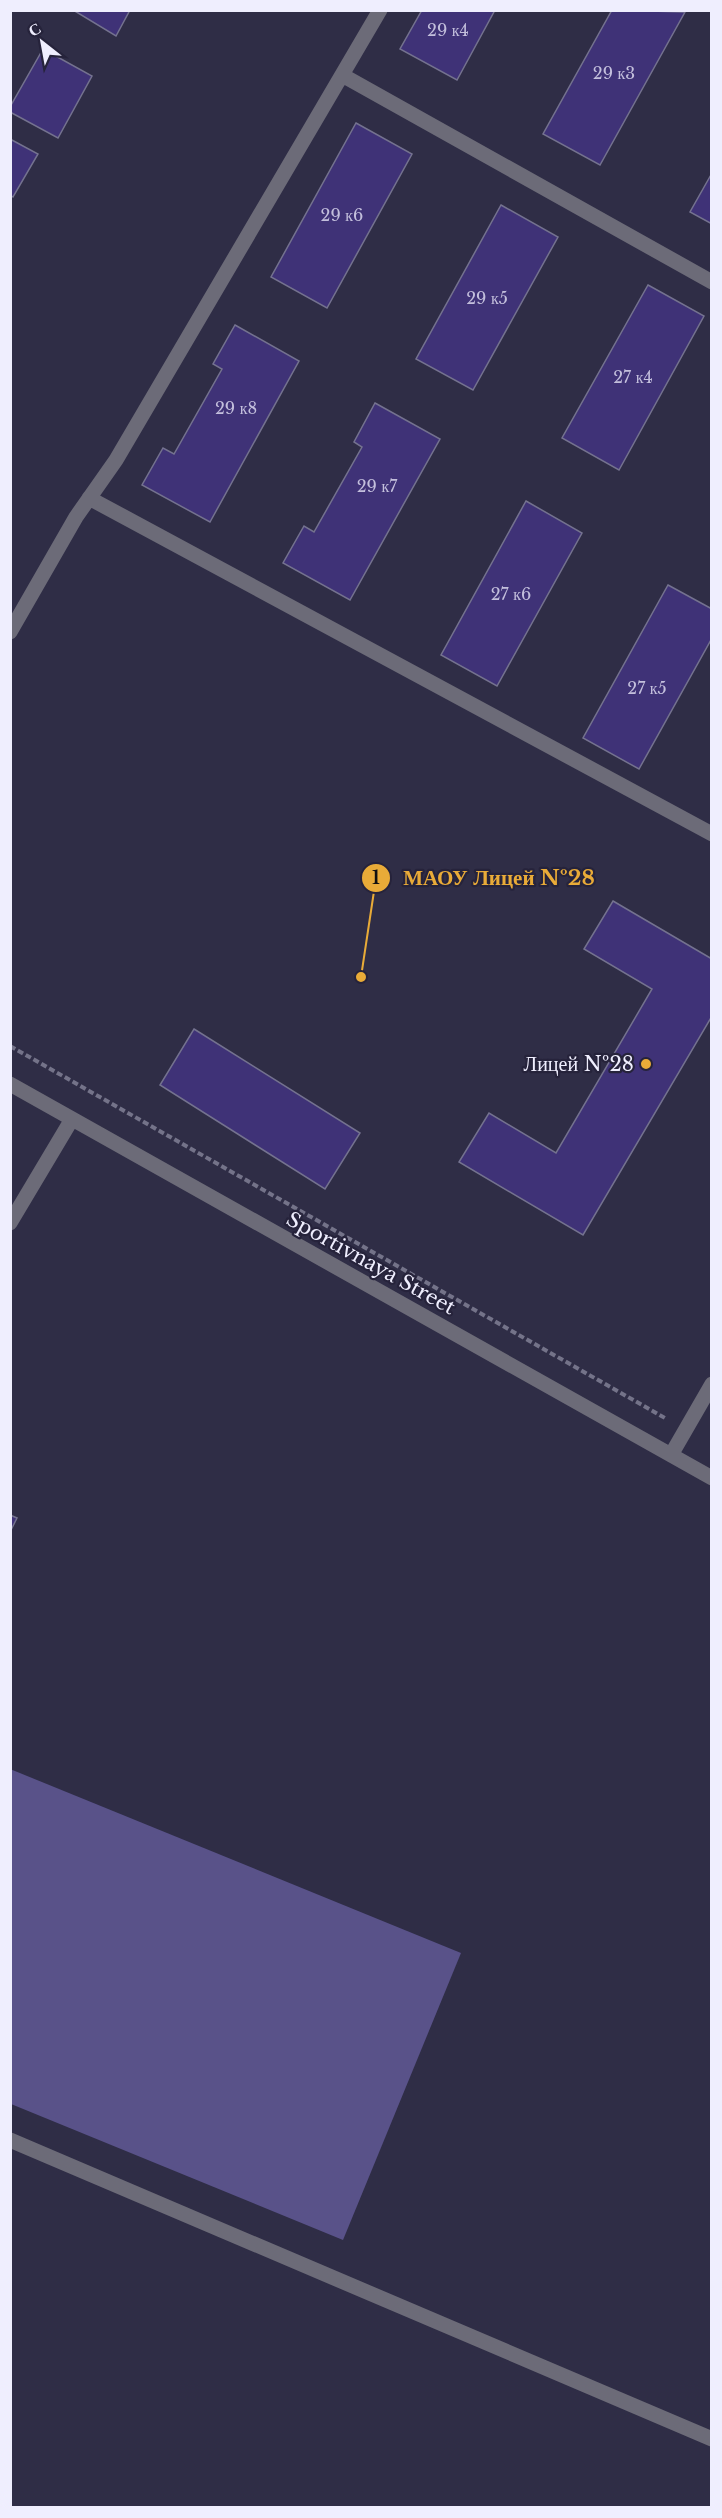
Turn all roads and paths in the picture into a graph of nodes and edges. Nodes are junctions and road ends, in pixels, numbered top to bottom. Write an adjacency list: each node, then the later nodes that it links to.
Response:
1 (380, 10): 2 (street)
2 (342, 75): 3 (street); 4 (street)
3 (711, 282)
4 (89, 498): 5 (street); 6 (street)
5 (10, 632)
6 (711, 834)
7 (10, 1046): 12 (path)
8 (10, 1084): 9 (street, Sportivnaya Street)
9 (72, 1119): 10 (street); 13 (street, Sportivnaya Street)
10 (10, 1223)
11 (711, 1384): 12 (street)
12 (686, 1430): 13 (street)
13 (671, 1455): 14 (street, Sportivnaya Street)
14 (711, 1478)
15 (10, 2140): 16 (street)
16 (711, 2439)

